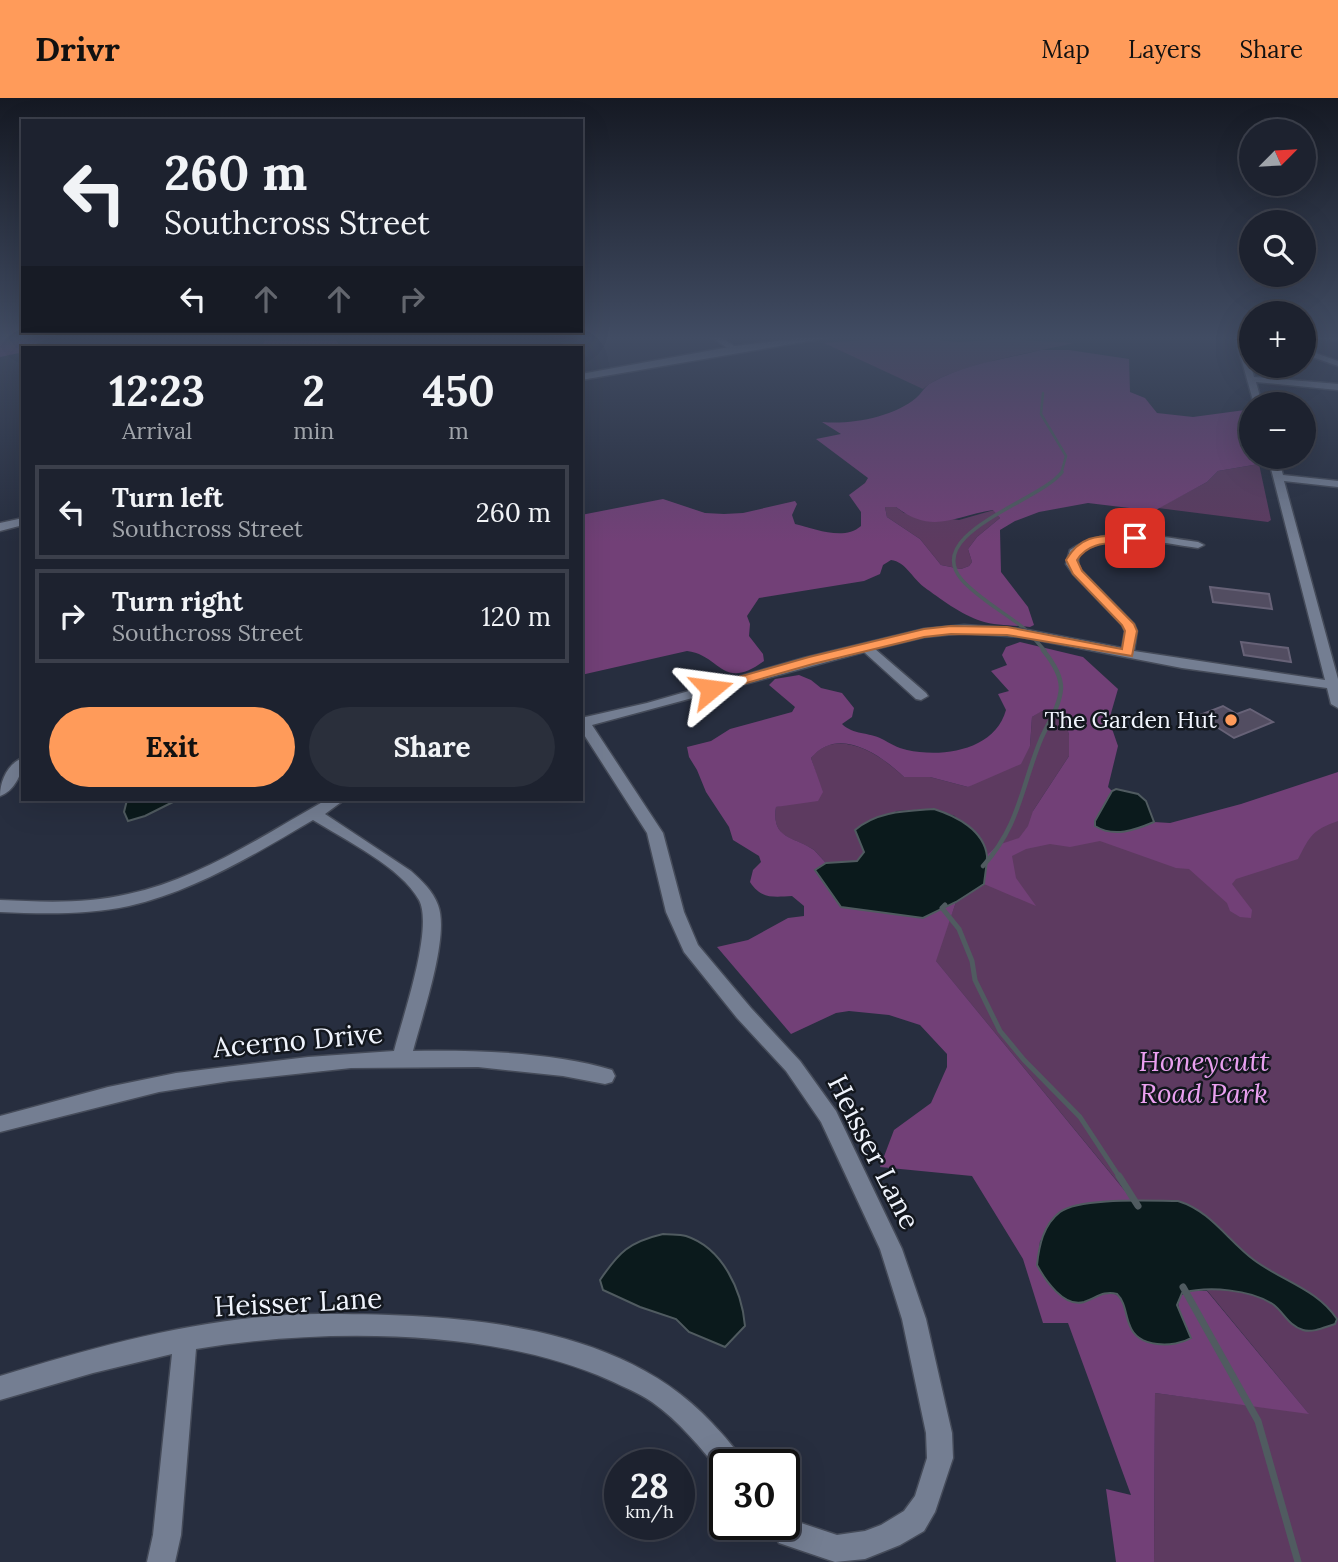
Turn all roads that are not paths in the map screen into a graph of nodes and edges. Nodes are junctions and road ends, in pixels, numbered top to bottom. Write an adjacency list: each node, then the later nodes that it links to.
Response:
1 (1276, 469): 2 (street)
2 (1278, 477): 3 (street); 9 (street)
3 (1338, 484)
4 (21, 522): 5 (street)
5 (0, 527)
6 (1198, 545): 8 (street)
7 (866, 647): 8 (street); 10 (street); 12 (street)
8 (1127, 654): 9 (street)
9 (1336, 686): 11 (street)
10 (921, 696)
11 (1338, 704)
12 (583, 723)
13 (583, 725): 25 (street, Heisser Lane)
14 (21, 765): 15 (street)
15 (0, 791)
16 (335, 801): 17 (street)
17 (313, 813): 18 (street); 19 (street)
18 (0, 906)
19 (402, 1058): 20 (street, Acerno Drive); 21 (street, Acerno Drive)
20 (605, 1076)
21 (0, 1124)
22 (186, 1340): 23 (street, Heisser Lane); 24 (street, Heisser Lane); 26 (street)
23 (0, 1388)
24 (718, 1449)
25 (800, 1536)
26 (161, 1562)

